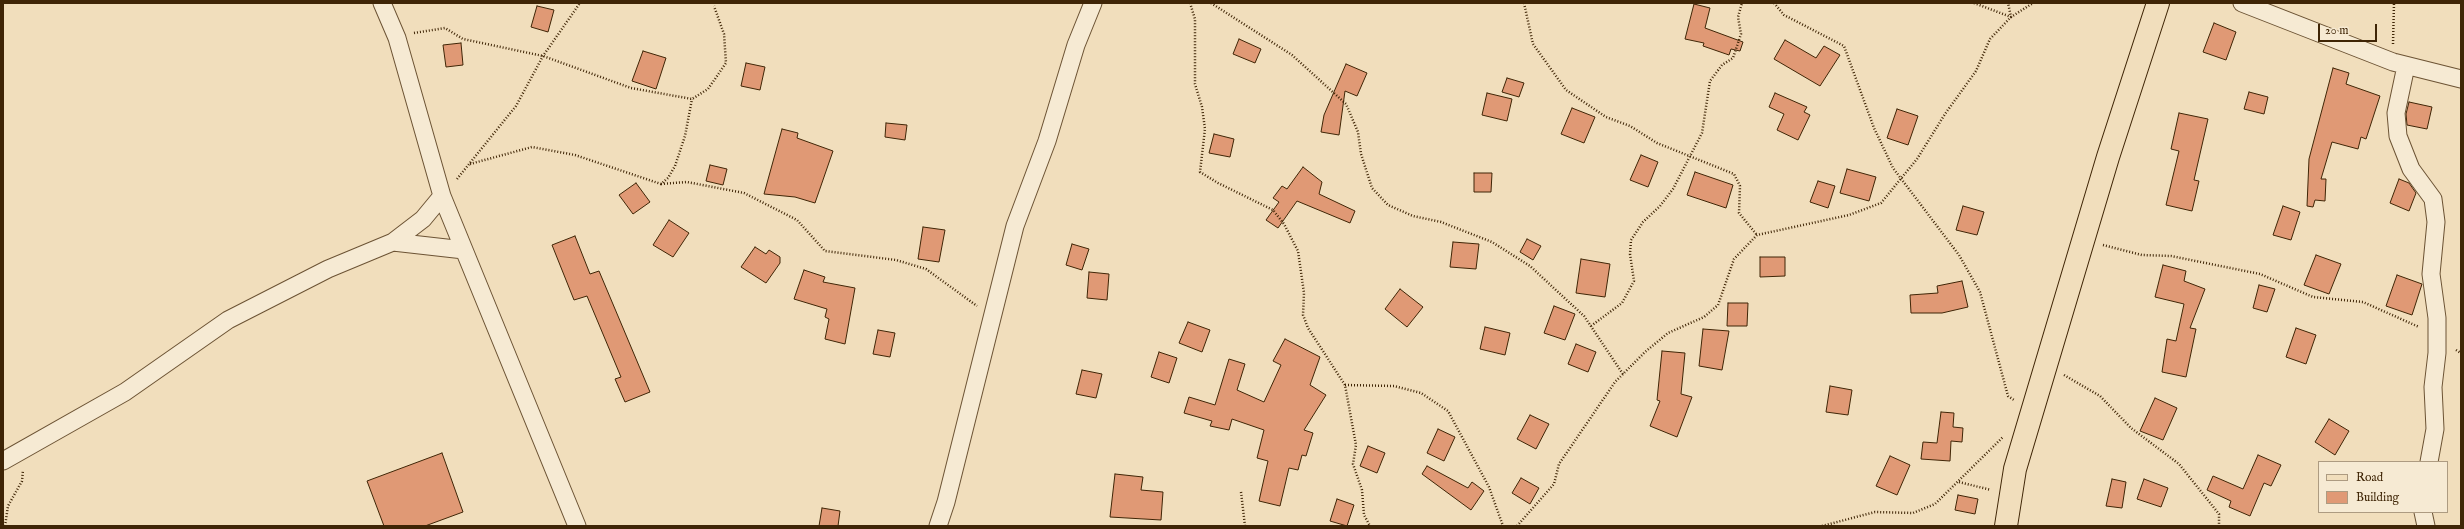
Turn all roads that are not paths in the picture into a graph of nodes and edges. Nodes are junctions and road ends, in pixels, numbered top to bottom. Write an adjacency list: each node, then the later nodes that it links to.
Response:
1 (382, 3): 7 (street)
2 (1093, 3): 14 (street)
3 (2158, 3): 15 (main road)
4 (2242, 3): 5 (street)
5 (2399, 64): 6 (street); 11 (street)
6 (2461, 78)
7 (442, 196): 8 (street); 9 (street)
8 (393, 242): 9 (street); 10 (street)
9 (464, 250): 13 (street)
10 (3, 460)
11 (2429, 461)
12 (2423, 513): 16 (street)
13 (577, 526)
14 (938, 526)
15 (2006, 526)
16 (2426, 526)

